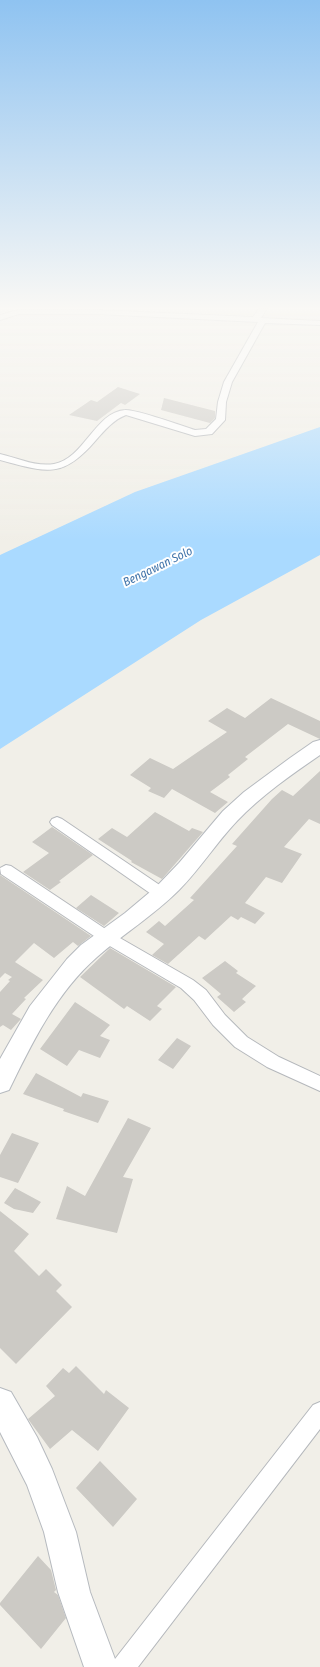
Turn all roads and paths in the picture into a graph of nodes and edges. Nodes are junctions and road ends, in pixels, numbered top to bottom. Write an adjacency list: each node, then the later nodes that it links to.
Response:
1 (227, 385): 2 (street)
2 (0, 457)
3 (320, 746): 6 (street)
4 (57, 822): 6 (street)
5 (6, 870): 7 (street)
6 (162, 894): 7 (street)
7 (108, 938): 8 (street); 9 (street)
8 (0, 1083)
9 (320, 1084)
10 (0, 1403): 12 (street)
11 (320, 1412): 13 (street)
12 (101, 1667)
13 (123, 1667)

